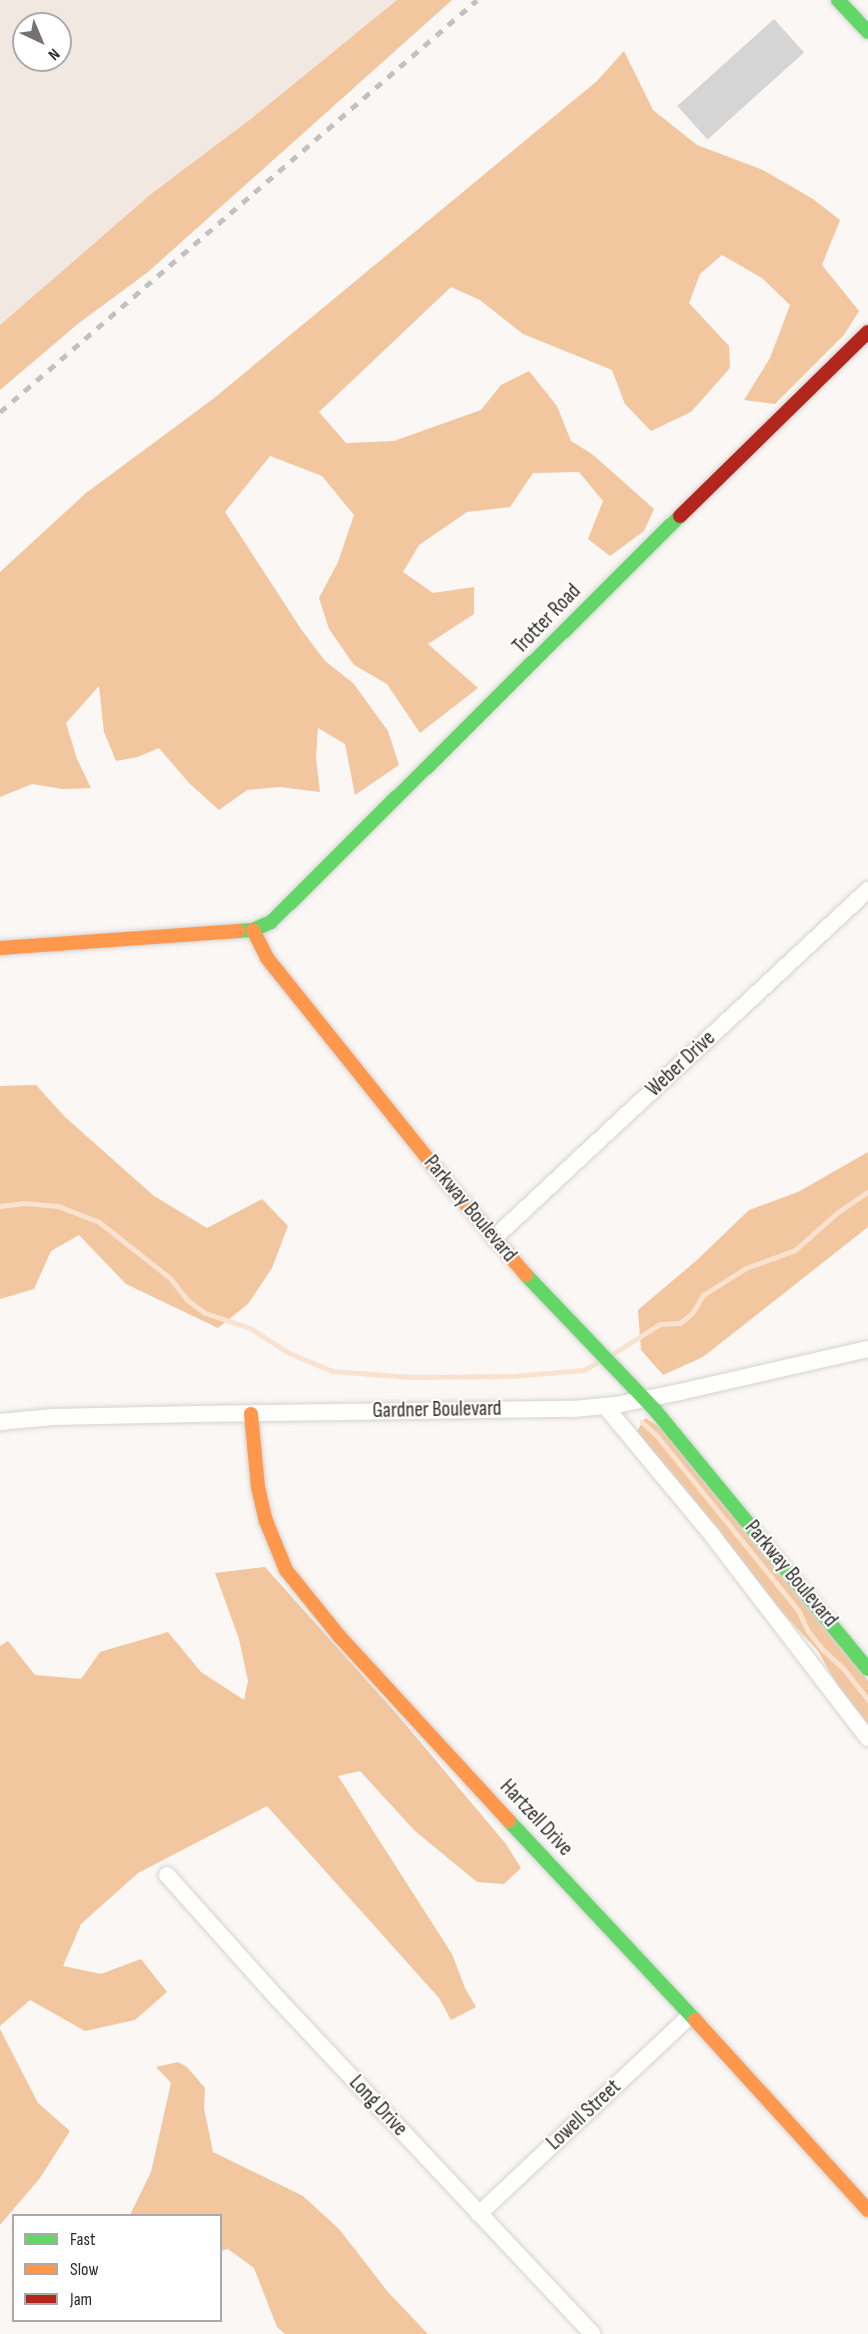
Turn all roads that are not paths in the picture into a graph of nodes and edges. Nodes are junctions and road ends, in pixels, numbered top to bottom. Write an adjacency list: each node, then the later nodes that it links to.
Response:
1 (838, 0): 2 (street)
2 (868, 32)
3 (868, 333): 5 (street, Trotter Road)
4 (868, 890): 7 (street, Weber Drive)
5 (253, 930): 6 (street); 7 (street, Parkway Boulevard)
6 (0, 948)
7 (494, 1238): 9 (street, Parkway Boulevard)
8 (868, 1349): 9 (street, Gardner Boulevard)
9 (645, 1400): 10 (street, Gardner Boulevard); 13 (street, Parkway Boulevard)
10 (605, 1406): 11 (street, Gardner Boulevard); 14 (street, Parkway Boulevard)
11 (251, 1414): 12 (street, Gardner Boulevard); 16 (street, Hartzell Drive)
12 (0, 1422)
13 (868, 1670)
14 (868, 1738)
15 (167, 1875): 18 (street, Long Drive)
16 (690, 2016): 17 (street, Hartzell Drive); 18 (street, Lowell Street)
17 (868, 2210)
18 (479, 2214): 19 (street, Long Drive)
19 (592, 2334)

